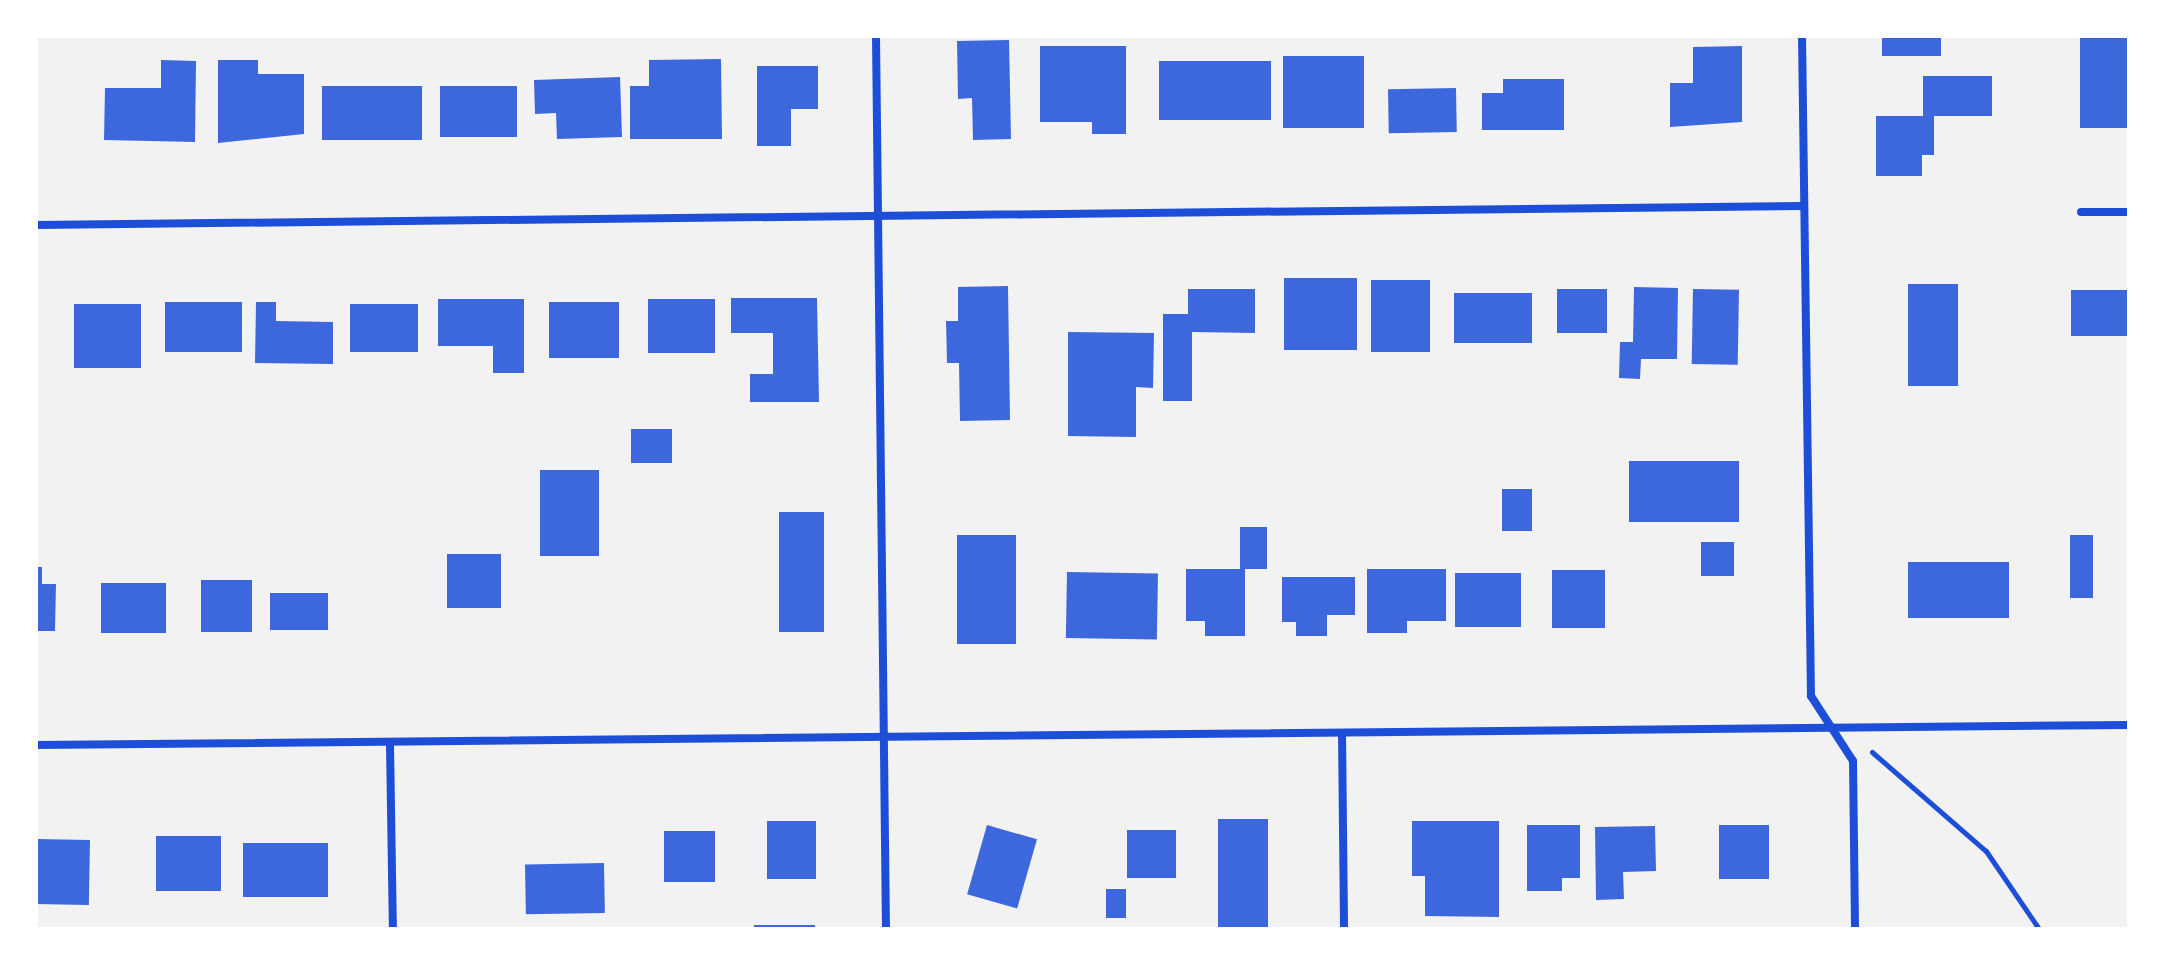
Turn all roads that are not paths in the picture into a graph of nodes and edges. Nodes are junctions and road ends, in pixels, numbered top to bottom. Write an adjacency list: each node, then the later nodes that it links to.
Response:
1 (876, 36): 6 (street)
2 (1802, 36): 3 (street)
3 (1801, 206): 6 (street); 9 (street)
4 (2081, 212): 5 (street)
5 (2129, 212)
6 (877, 217): 7 (street); 11 (street)
7 (36, 225)
8 (2129, 725): 9 (street)
9 (1835, 727): 10 (street); 17 (street)
10 (1342, 733): 11 (street); 16 (street)
11 (884, 738): 13 (street); 15 (street)
12 (36, 745): 13 (street)
13 (390, 745): 14 (street)
14 (393, 929)
15 (886, 929)
16 (1344, 929)
17 (1855, 929)

